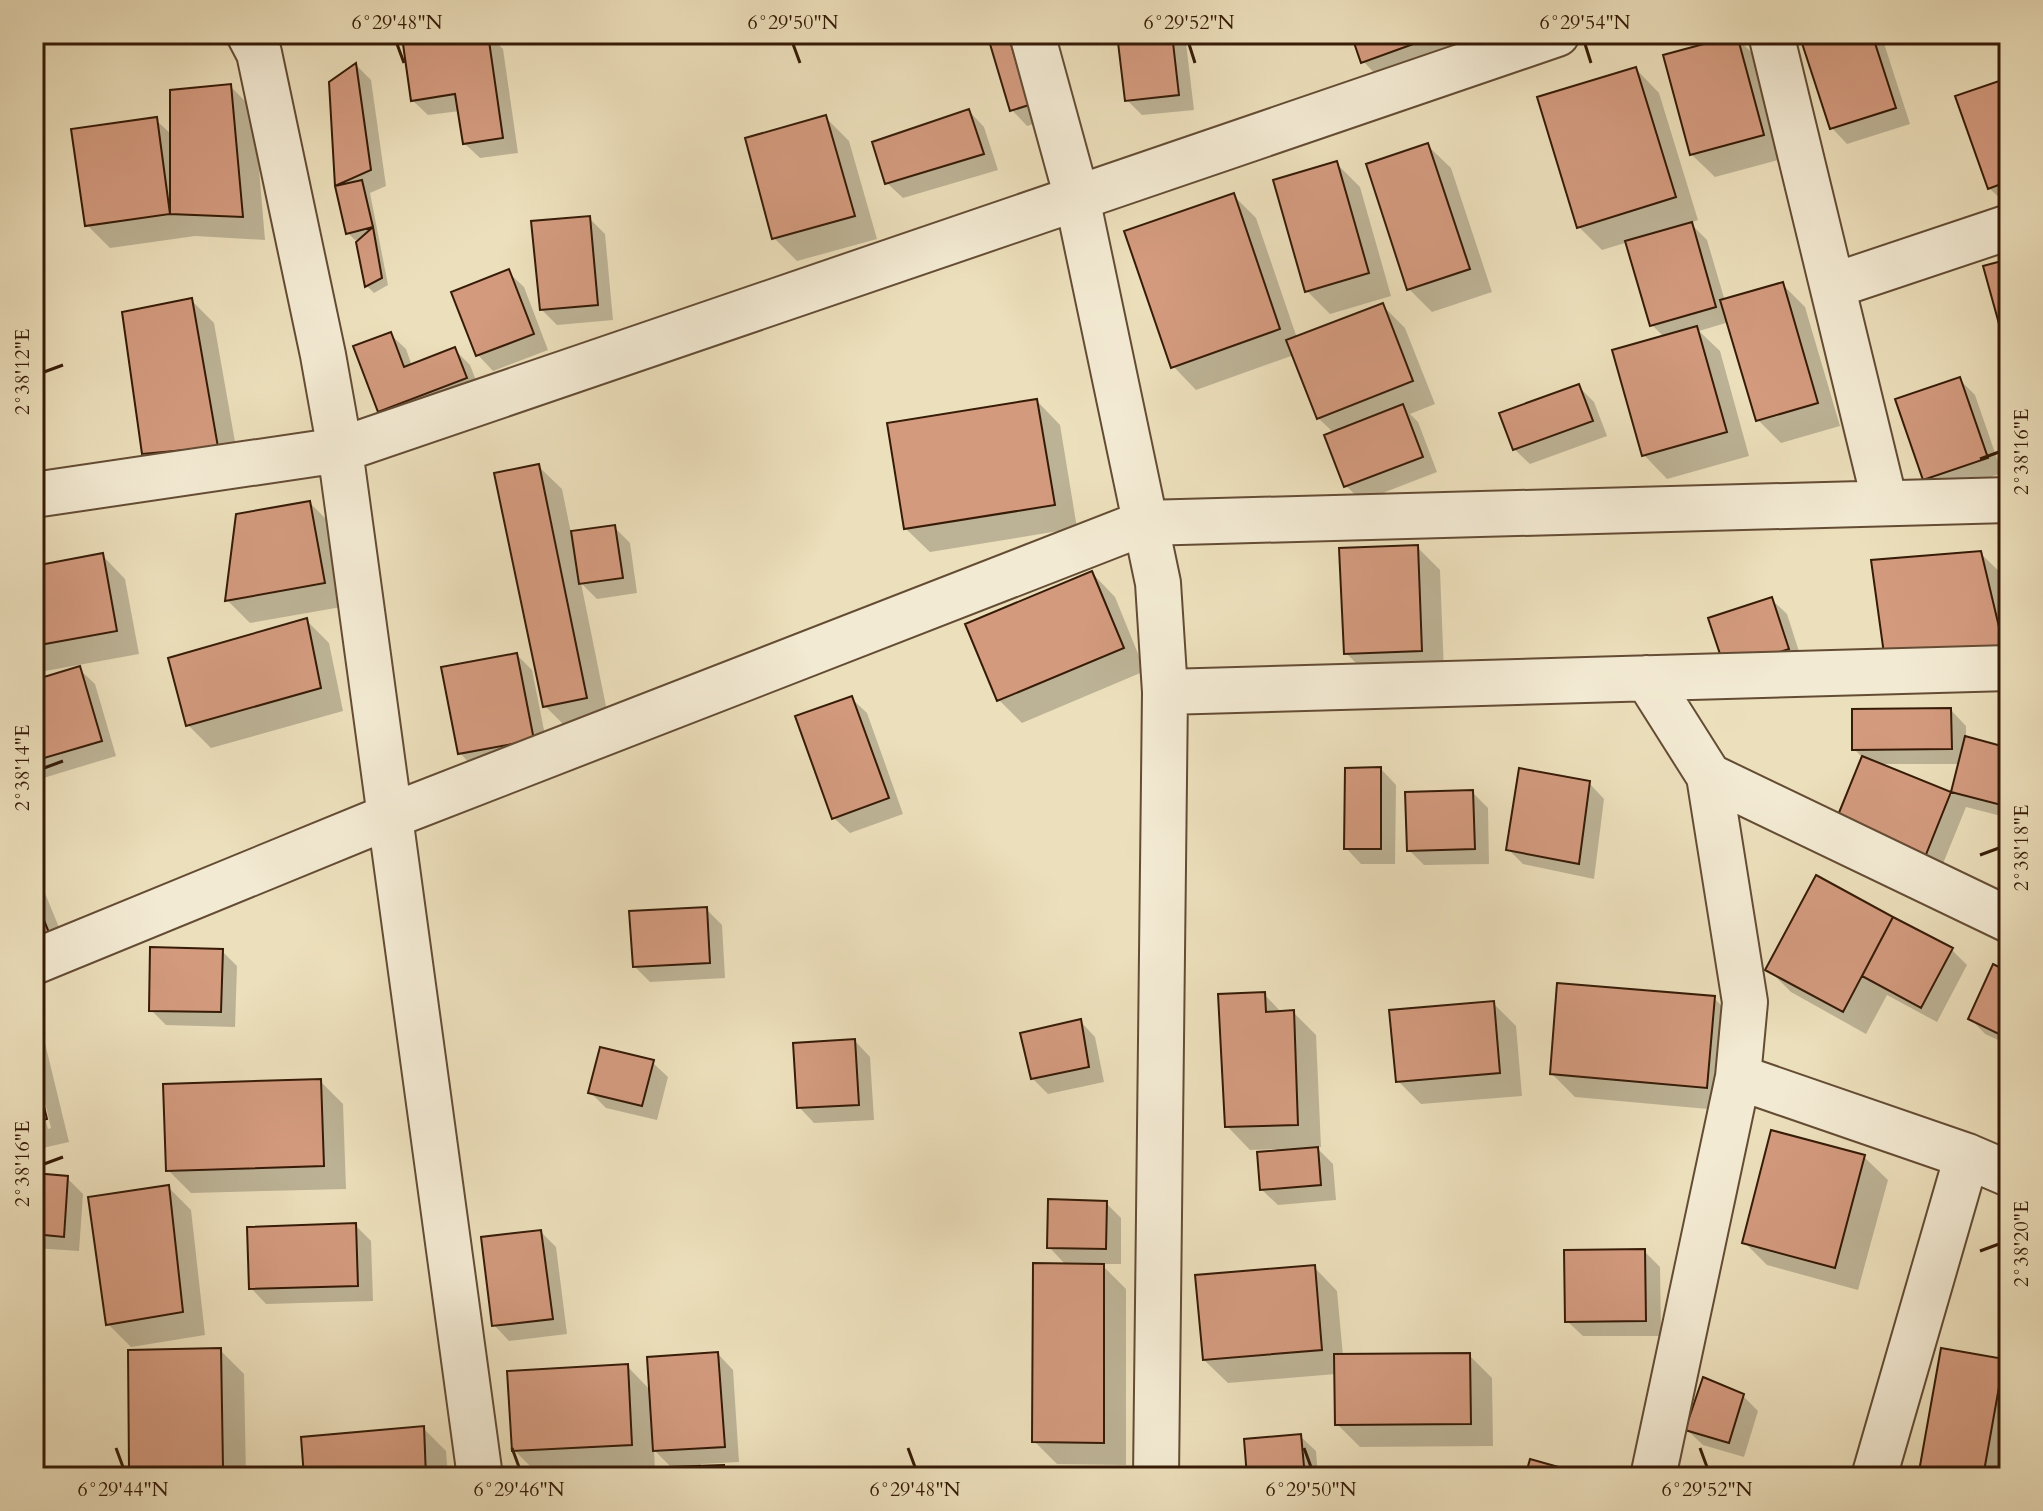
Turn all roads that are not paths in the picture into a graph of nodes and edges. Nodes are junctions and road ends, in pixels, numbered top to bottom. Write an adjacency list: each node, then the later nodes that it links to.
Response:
1 (249, 34): 8 (street)
2 (1032, 34): 5 (street)
3 (1557, 34): 5 (street)
4 (1771, 34): 7 (street)
5 (1077, 198): 8 (street); 12 (street)
6 (2009, 227): 7 (street)
7 (1833, 286): 11 (street)
8 (340, 450): 9 (street); 17 (street)
9 (34, 495)
10 (2009, 500): 11 (street)
11 (1885, 503): 12 (street)
12 (1144, 523): 15 (street); 17 (street)
13 (2009, 668): 14 (street)
14 (1647, 678): 15 (street); 16 (street)
15 (1165, 692): 24 (street)
16 (1709, 776): 18 (street); 20 (street)
17 (388, 817): 19 (street); 23 (street)
18 (2009, 920)
19 (34, 962)
20 (1738, 1077): 21 (street); 25 (street)
21 (1967, 1156): 22 (street); 26 (street)
22 (2009, 1174)
23 (480, 1477)
24 (1156, 1477)
25 (1653, 1477)
26 (1874, 1477)

